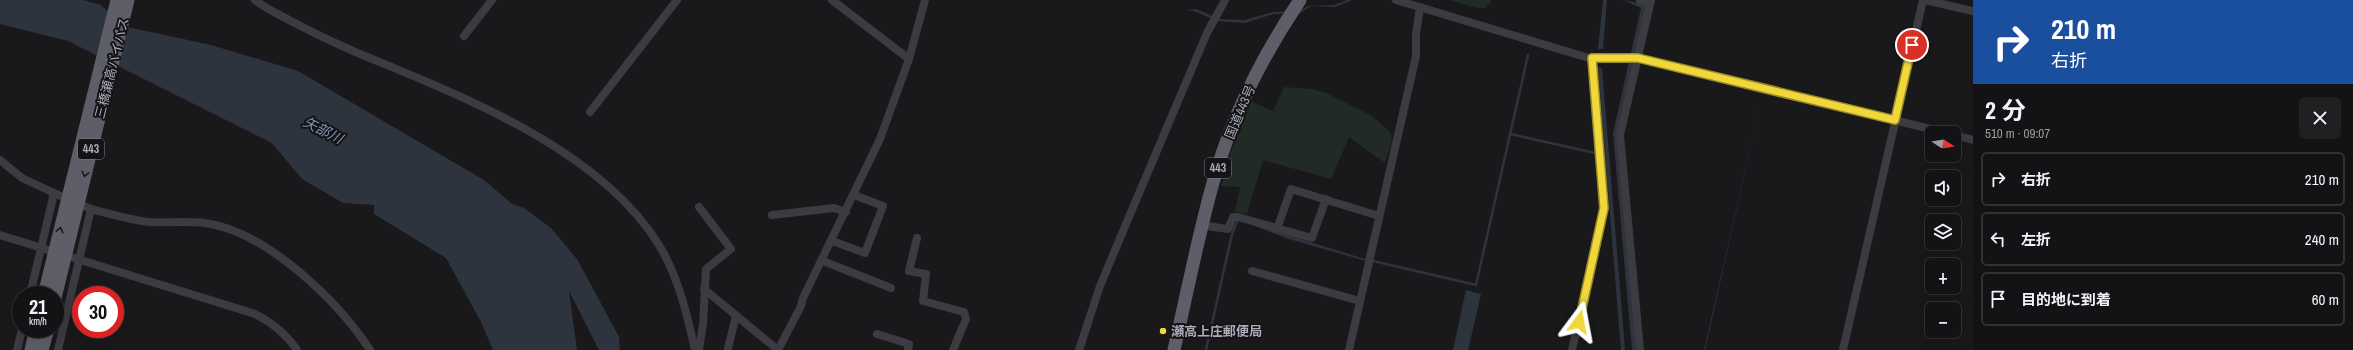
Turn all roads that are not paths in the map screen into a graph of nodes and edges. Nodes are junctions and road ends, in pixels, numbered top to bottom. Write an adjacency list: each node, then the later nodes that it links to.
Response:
1 (117, 0): 46 (highway, 三橋瀬高バイパス / 443, one-way to 1, bridge)
2 (128, 0): 47 (highway, 三橋瀬高バイパス / 443, one-way to 47, bridge)
3 (255, 0): 64 (street)
4 (492, 0): 16 (street)
5 (677, 0): 20 (street)
6 (832, 0): 19 (street)
7 (925, 0): 19 (street)
8 (1225, 0): 57 (street)
9 (1300, 0): 69 (highway, 国道443号 / 443)
10 (1396, 0): 14 (street)
11 (1640, 0): 13 (street)
12 (1924, 0): 15 (street); 21 (street)
13 (1651, 1): 18 (street)
14 (1420, 7): 17 (street); 35 (street)
15 (1973, 11)
16 (464, 36)
17 (1592, 58): 18 (street); 71 (street)
18 (1638, 58): 21 (street); 72 (street)
19 (909, 59): 29 (street)
20 (590, 112)
21 (1895, 120): 22 (street); 73 (street)
22 (1925, 128)
23 (1961, 137): 24 (street)
24 (1973, 140)
25 (0, 160): 27 (street)
26 (0, 168): 27 (street)
27 (22, 178): 28 (street)
28 (54, 194): 32 (street); 41 (street)
29 (854, 194): 33 (street); 40 (street)
30 (1326, 199): 35 (street); 37 (street); 37 (street)
31 (699, 207): 49 (street)
32 (91, 209): 42 (street); 63 (street)
33 (846, 212): 34 (street); 40 (street)
34 (772, 215)
35 (1379, 216): 50 (street)
36 (1207, 226): 37 (street)
37 (1277, 229)
38 (0, 235): 41 (street)
39 (917, 238): 68 (street)
40 (832, 241): 43 (street)
41 (42, 247): 42 (street); 45 (street)
42 (79, 259): 61 (street); 62 (street)
43 (823, 261): 48 (street); 66 (street)
44 (1252, 271): 50 (street)
45 (32, 286)
46 (46, 286)
47 (58, 286)
48 (891, 288)
49 (704, 289): 51 (street); 65 (street)
50 (1360, 301): 70 (street)
51 (736, 316): 56 (street); 66 (street)
52 (877, 334): 67 (street)
53 (20, 338): 58 (street)
54 (34, 338): 59 (highway)
55 (45, 338): 60 (highway)
56 (728, 348)
57 (1082, 349)
58 (17, 350)
59 (31, 350)
60 (42, 350)
61 (58, 350)
62 (297, 350)
63 (370, 350)
64 (695, 350)
65 (698, 350)
66 (778, 350)
67 (908, 350)
68 (953, 350)
69 (1174, 350)
70 (1349, 350)
71 (1572, 350)
72 (1640, 350)
73 (1843, 350)

